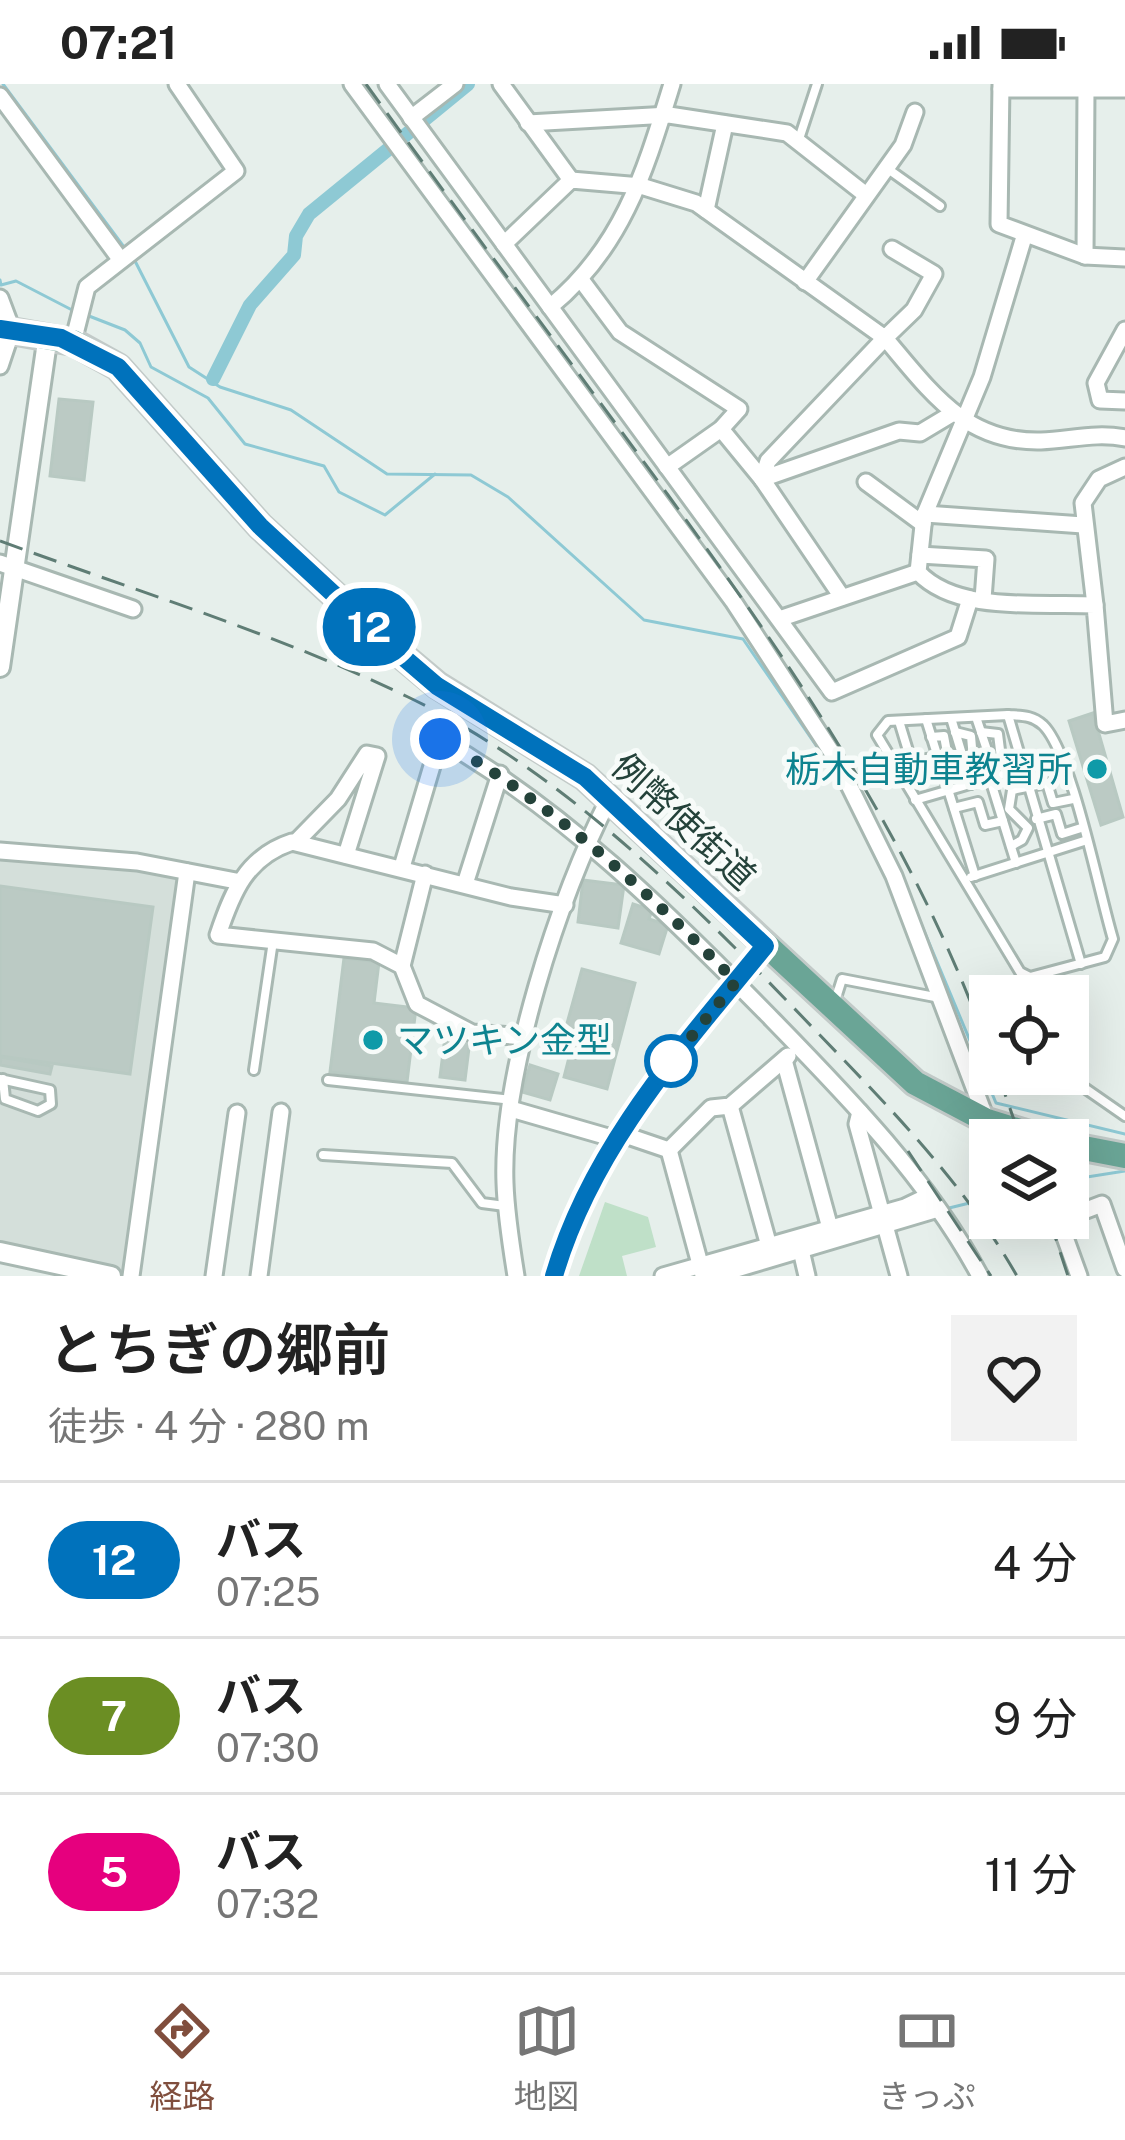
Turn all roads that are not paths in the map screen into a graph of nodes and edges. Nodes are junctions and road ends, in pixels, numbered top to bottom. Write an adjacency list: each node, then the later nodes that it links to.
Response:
1 (178, 84): 29 (street)
2 (352, 84): 106 (street)
3 (387, 84): 14 (street)
4 (455, 84): 14 (street)
5 (501, 84): 15 (street)
6 (672, 84): 13 (street)
7 (817, 84): 17 (lane)
8 (1001, 86): 9 (street); 24 (street)
9 (1086, 89): 10 (street); 27 (street)
10 (1125, 89)
11 (0, 96): 29 (street)
12 (915, 112): 18 (street)
13 (662, 116): 15 (street); 16 (street); 20 (street)
14 (412, 118): 25 (street)
15 (528, 123): 19 (street)
16 (725, 124): 17 (street); 23 (street)
17 (798, 140): 21 (street)
18 (886, 168): 21 (street); 22 (lane)
19 (571, 180): 20 (street); 25 (street)
20 (641, 185): 23 (street); 30 (street)
21 (866, 195): 31 (street)
22 (940, 206)
23 (706, 210): 31 (street)
24 (1024, 237): 27 (street); 40 (street)
25 (504, 244): 33 (street)
26 (892, 249): 36 (street)
27 (1085, 256): 28 (street)
28 (1125, 258)
29 (120, 260): 37 (street)
30 (582, 281): 33 (street); 41 (street)
31 (805, 282): 36 (street)
32 (0, 298): 34 (street)
33 (550, 307): 43 (street)
34 (6, 329): 37 (main road, 例幣使街道); 38 (street)
35 (1125, 334): 39 (street)
36 (885, 338): 40 (street); 45 (street)
37 (61, 339): 50 (street); 78 (main road, 例幣使街道)
38 (0, 366)
39 (1125, 401)
40 (957, 419): 42 (street); 45 (street); 47 (street)
41 (721, 430): 43 (street); 45 (street)
42 (1125, 438)
43 (667, 467): 55 (street)
44 (1125, 467): 48 (street)
45 (762, 478): 51 (street)
46 (866, 482): 47 (street)
47 (924, 519): 48 (street); 49 (street)
48 (1083, 525): 53 (street)
49 (919, 563): 51 (street); 52 (street); 52 (street)
50 (8, 566): 54 (street); 56 (street)
51 (842, 597): 55 (street)
52 (976, 599): 53 (street); 55 (street)
53 (1095, 605): 61 (street)
54 (134, 609)
55 (782, 618)
56 (0, 668)
57 (1008, 716): 58 (lane); 66 (lane); 68 (lane)
58 (976, 717): 59 (lane); 64 (lane)
59 (951, 718): 60 (lane); 63 (lane)
60 (926, 719): 62 (lane); 65 (lane)
61 (1125, 720)
62 (899, 721): 72 (lane); 79 (lane)
63 (955, 732): 70 (lane); 71 (lane)
64 (981, 732): 66 (lane); 70 (lane)
65 (931, 737): 67 (lane); 71 (lane)
66 (1019, 756): 76 (lane)
67 (938, 757): 69 (lane); 80 (lane)
68 (1063, 758): 74 (lane); 77 (lane)
69 (922, 760)
70 (990, 760): 74 (lane)
71 (964, 765): 75 (lane)
72 (913, 767)
73 (500, 773): 85 (street); 92 (street); 97 (street)
74 (993, 778): 75 (lane); 82 (lane)
75 (970, 784): 79 (lane)
76 (1027, 785): 77 (lane); 81 (lane); 87 (lane)
77 (1073, 799): 83 (lane)
78 (610, 800): 85 (street); 100 (main road, 例幣使街道)
79 (914, 800): 95 (lane)
80 (954, 808): 82 (lane); 95 (lane)
81 (1036, 819): 83 (lane); 89 (lane)
82 (1003, 821): 87 (lane)
83 (1081, 828): 86 (lane)
84 (296, 842): 90 (street); 90 (street); 96 (street)
85 (587, 842): 98 (street); 105 (street)
86 (1084, 842): 89 (lane); 101 (lane)
87 (1011, 846): 91 (lane)
88 (0, 851): 93 (street)
89 (1046, 854): 91 (lane); 101 (lane)
90 (346, 855): 92 (street)
91 (1016, 863): 95 (lane)
92 (402, 867): 94 (street)
93 (187, 872): 96 (street); 140 (street)
94 (425, 874): 97 (street); 102 (street)
95 (971, 877): 103 (lane)
96 (236, 881): 99 (street)
97 (465, 884): 98 (street)
98 (565, 905): 108 (street)
99 (273, 939): 102 (street); 111 (lane)
100 (765, 946): 105 (street); 107 (main road, 例幣使街道)
101 (1081, 964): 103 (lane)
102 (402, 966): 108 (street)
103 (1020, 972): 104 (lane)
104 (1021, 975)
105 (736, 982): 109 (street); 123 (street)
106 (941, 999): 107 (lane); 122 (street)
107 (832, 1008): 121 (main road, 例幣使街道)
108 (527, 1037): 115 (street)
109 (799, 1047): 110 (street); 118 (street)
110 (784, 1060): 116 (street); 132 (street)
111 (254, 1070)
112 (2, 1079): 112 (lane)
113 (328, 1080): 115 (lane)
114 (1089, 1093): 120 (lane)
115 (512, 1104): 123 (street); 129 (street)
116 (730, 1106): 125 (street); 135 (street)
117 (281, 1112): 142 (street)
118 (860, 1112): 128 (street); 131 (street)
119 (237, 1113): 141 (street)
120 (1125, 1116)
121 (983, 1119)
122 (986, 1119)
123 (617, 1136): 125 (street); 144 (street)
124 (1089, 1149): 127 (main road)
125 (669, 1150): 138 (street)
126 (323, 1155): 129 (lane)
127 (1125, 1156)
128 (933, 1202): 131 (street); 148 (street)
129 (507, 1206): 143 (street)
130 (1089, 1209): 137 (street)
131 (885, 1220): 132 (street); 134 (street); 147 (street)
132 (830, 1228): 134 (street)
133 (1068, 1239): 149 (street)
134 (799, 1244): 135 (street); 138 (street); 146 (street)
135 (769, 1246): 138 (street)
136 (0, 1252): 139 (street)
137 (1125, 1269)
138 (705, 1272): 145 (street)
139 (111, 1276)
140 (131, 1276)
141 (214, 1276)
142 (259, 1276)
143 (516, 1276)
144 (554, 1276)
145 (663, 1276)
146 (807, 1276)
147 (898, 1276)
148 (980, 1276)
149 (1079, 1276)

